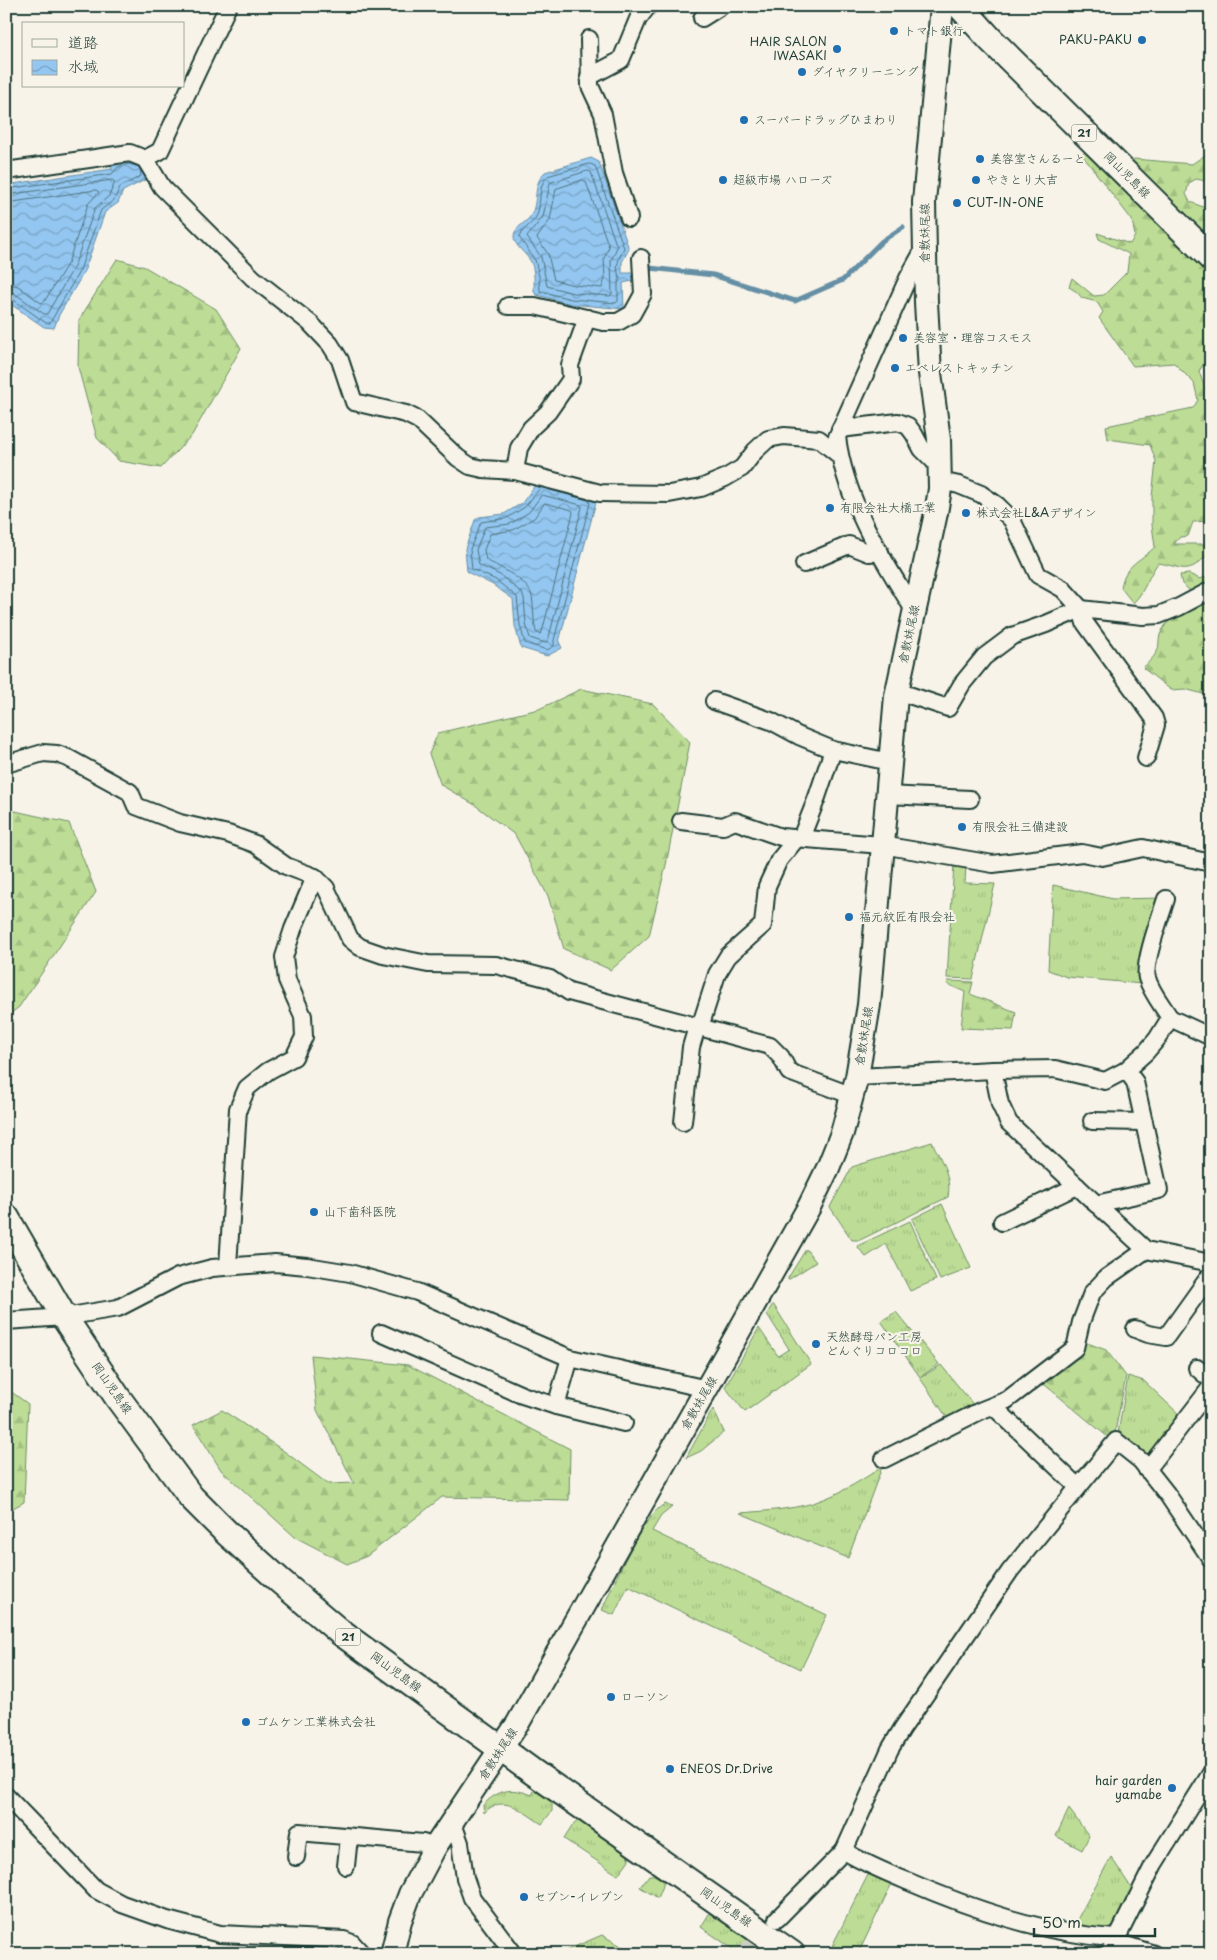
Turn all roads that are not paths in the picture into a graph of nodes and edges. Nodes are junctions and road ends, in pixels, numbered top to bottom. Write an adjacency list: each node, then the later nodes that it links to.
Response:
1 (228, 6): 9 (street)
2 (648, 6): 8 (street)
3 (721, 6): 6 (street)
4 (942, 6): 12 (main road, 倉敷妹尾線)
5 (960, 6): 13 (main road, 岡山児島線 / 21)
6 (702, 18)
7 (590, 39): 8 (street)
8 (589, 77): 11 (street)
9 (145, 159): 10 (street); 19 (street)
10 (6, 171)
11 (629, 218)
12 (925, 248): 17 (street); 20 (main road, 倉敷妹尾線)
13 (1211, 258)
14 (641, 269): 16 (street)
15 (508, 306): 16 (street)
16 (588, 318): 19 (street)
17 (840, 429): 18 (street); 20 (street)
18 (839, 455): 19 (street); 21 (street)
19 (514, 471)
20 (940, 474): 24 (street); 25 (main road, 倉敷妹尾線)
21 (880, 552): 22 (street); 25 (street)
22 (804, 564)
23 (1211, 590): 24 (street)
24 (1081, 609): 26 (street); 29 (street)
25 (914, 610): 26 (main road, 倉敷妹尾線)
26 (897, 691): 30 (main road, 倉敷妹尾線)
27 (714, 701): 28 (street)
28 (833, 750): 30 (street); 35 (street)
29 (1146, 758)
30 (890, 762): 32 (main road, 倉敷妹尾線)
31 (6, 764): 38 (street)
32 (887, 795): 33 (street); 36 (main road, 倉敷妹尾線)
33 (970, 799)
34 (681, 821): 35 (street)
35 (799, 838): 36 (street); 41 (street)
36 (882, 845): 37 (street); 45 (main road, 倉敷妹尾線)
37 (1211, 863)
38 (315, 877): 41 (street); 55 (street)
39 (1166, 899): 40 (street)
40 (1170, 1018): 42 (street); 44 (street)
41 (698, 1027): 45 (street); 47 (street)
42 (1211, 1036)
43 (993, 1070): 44 (street); 45 (street); 49 (street)
44 (1126, 1070): 48 (street)
45 (855, 1086): 65 (main road, 倉敷妹尾線)
46 (1092, 1121): 48 (street)
47 (683, 1122)
48 (1144, 1122): 50 (street)
49 (1076, 1186): 50 (street); 52 (street)
50 (1096, 1204): 53 (street)
51 (6, 1217): 57 (main road, 岡山児島線 / 21)
52 (1002, 1222)
53 (1146, 1250): 54 (street); 67 (street)
54 (1211, 1263)
55 (228, 1266): 57 (street); 61 (street)
56 (1211, 1274): 59 (street)
57 (64, 1317): 58 (street); 73 (main road, 岡山児島線 / 21)
58 (6, 1321)
59 (1135, 1328)
60 (381, 1333): 66 (street)
61 (570, 1358): 65 (street); 66 (street)
62 (1197, 1368): 63 (street)
63 (1211, 1380)
64 (1211, 1388): 70 (street)
65 (707, 1389): 73 (main road, 倉敷妹尾線)
66 (556, 1406): 68 (street)
67 (992, 1406): 69 (street); 71 (street)
68 (624, 1423)
69 (884, 1459)
70 (1148, 1470): 71 (street); 72 (street)
71 (1078, 1487): 79 (street)
72 (1211, 1558)
73 (501, 1748): 76 (main road, 倉敷妹尾線); 87 (main road, 岡山児島線 / 21)
74 (1211, 1772): 83 (street)
75 (6, 1796): 84 (street)
76 (452, 1821): 78 (main road, 倉敷妹尾線); 86 (street)
77 (349, 1837): 78 (street); 80 (street); 81 (street)
78 (435, 1847): 85 (main road, 倉敷妹尾線)
79 (844, 1852): 82 (street); 83 (street)
80 (296, 1857)
81 (346, 1866)
82 (777, 1919)
83 (1116, 1944): 88 (street)
84 (362, 1954)
85 (392, 1954)
86 (514, 1954)
87 (792, 1954)
88 (1154, 1954)

